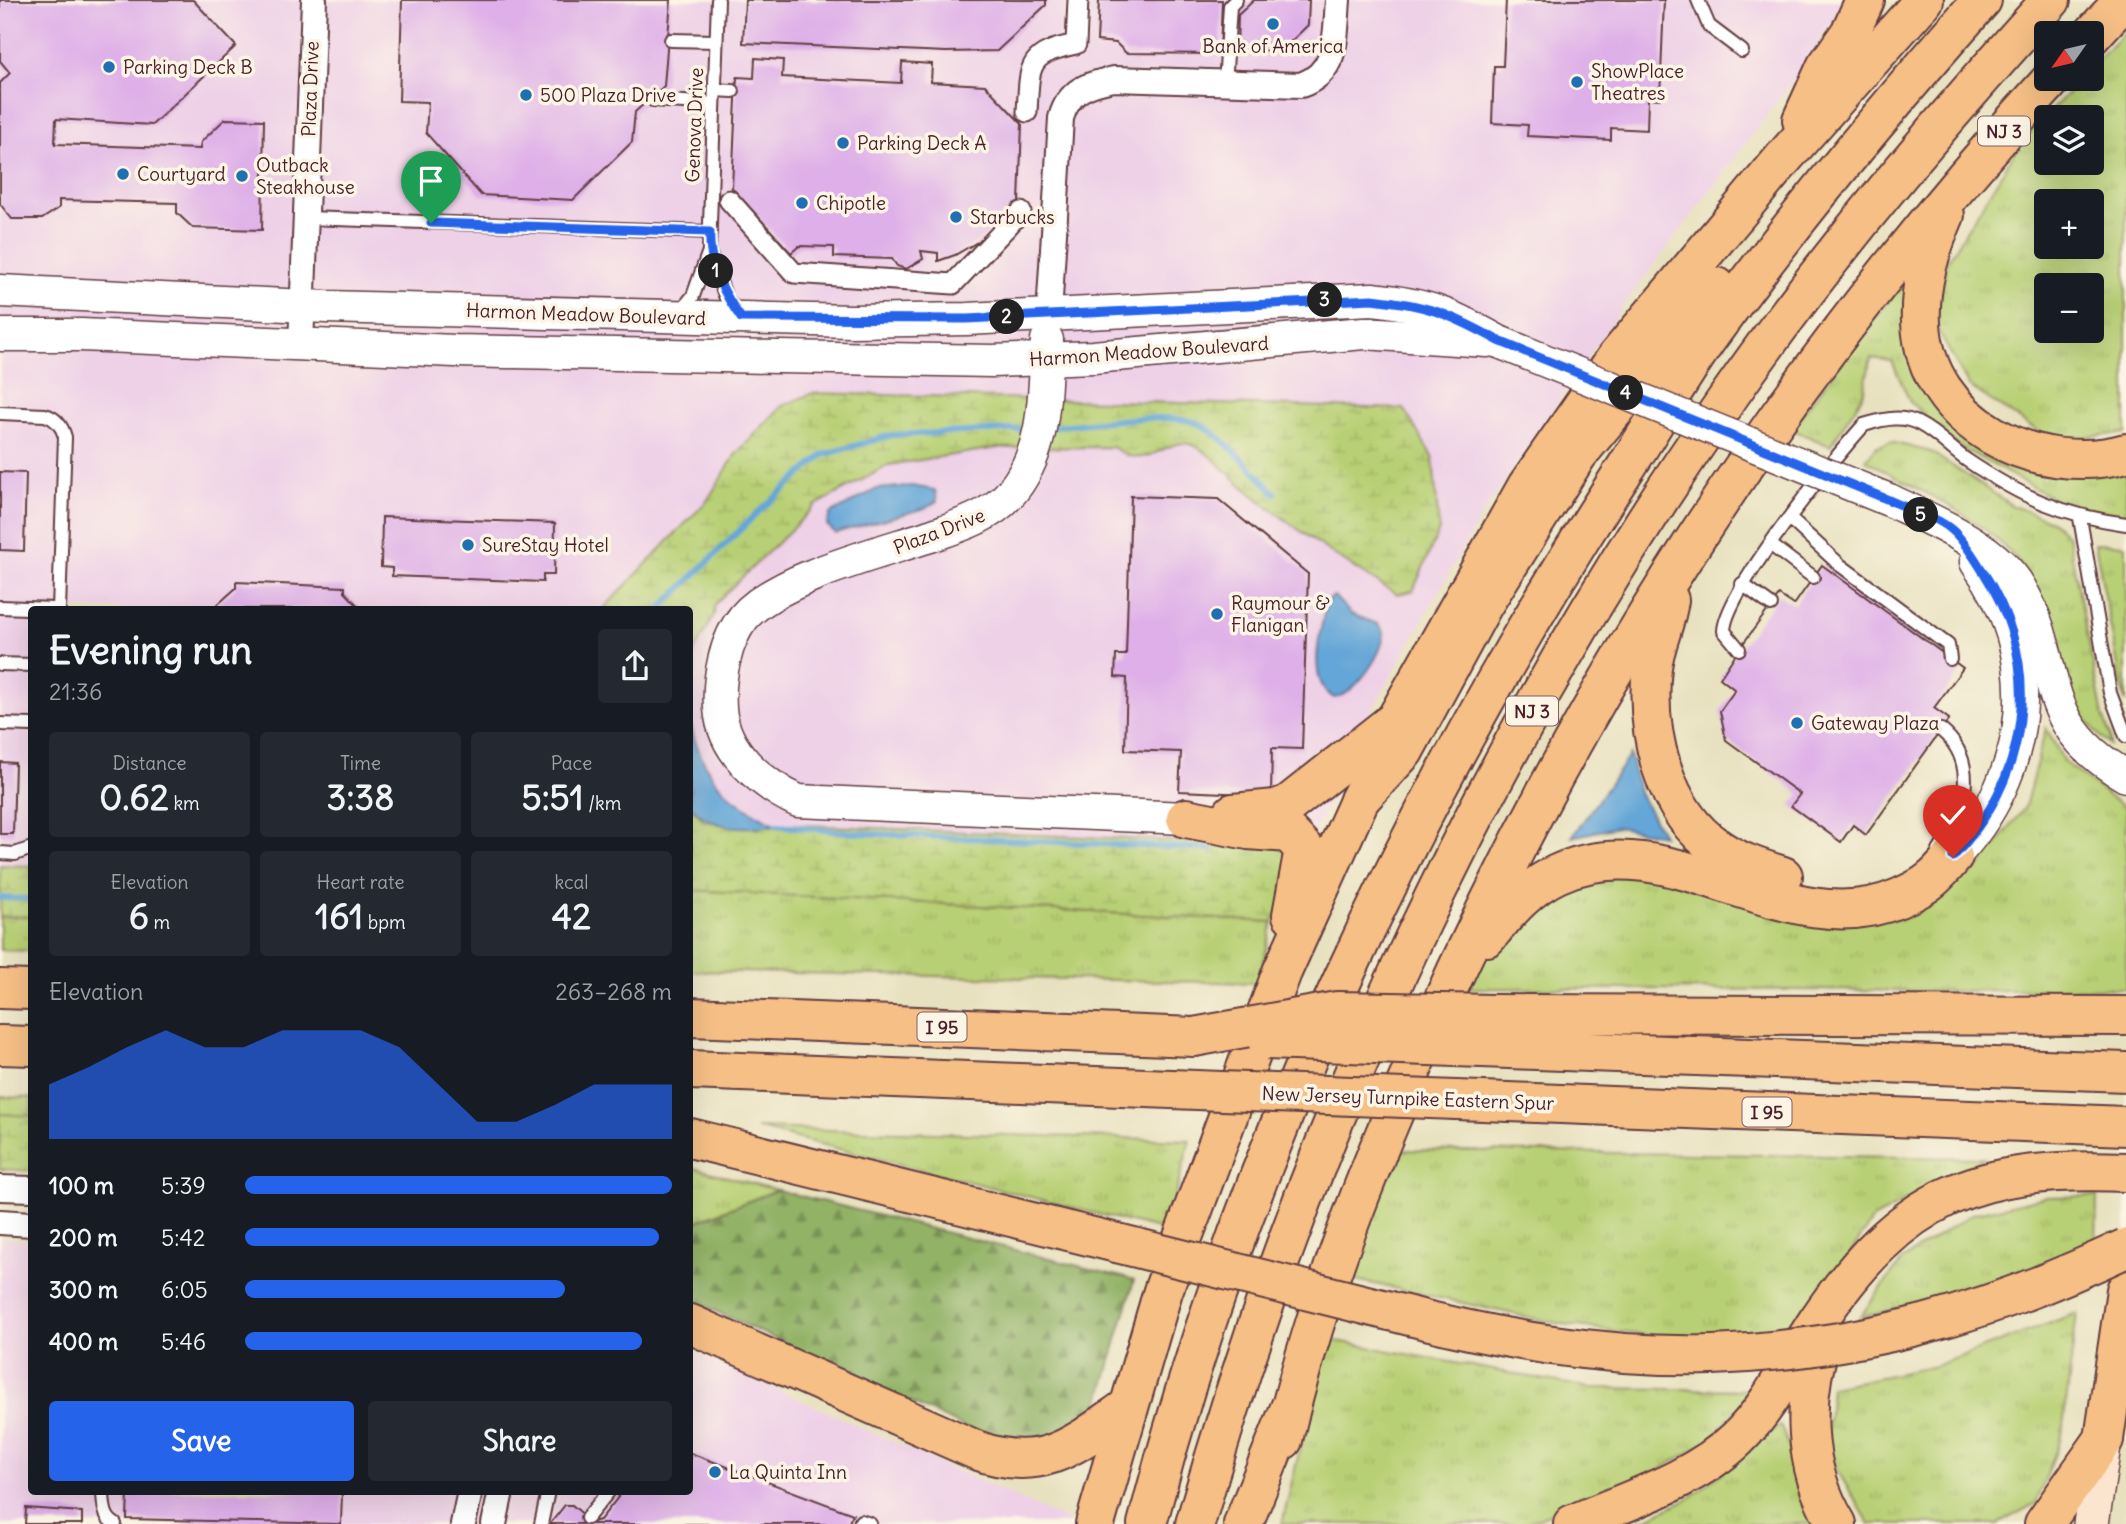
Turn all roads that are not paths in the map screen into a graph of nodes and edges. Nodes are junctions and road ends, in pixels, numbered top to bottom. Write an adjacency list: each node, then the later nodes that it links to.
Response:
1 (314, 0): 28 (street, Plaza Drive)
2 (718, 0): 14 (lane, Genova Drive)
3 (1078, 0): 22 (street)
4 (1236, 0): 16 (lane)
5 (1338, 0): 16 (street, Plaza Drive)
6 (1698, 0): 15 (lane)
7 (1865, 0): 23 (main road)
8 (1924, 0): 23 (main road)
9 (1982, 0): 24 (main road, NJ 3)
10 (2051, 0): 108 (main road, NJ 3)
11 (2124, 0): 12 (main road)
12 (2104, 22)
13 (671, 40): 14 (lane)
14 (716, 41): 17 (lane, Genova Drive)
15 (1742, 51)
16 (1225, 85): 33 (street, Plaza Drive)
17 (715, 90): 18 (lane); 21 (lane, Genova Drive)
18 (733, 91)
19 (2041, 91): 25 (main road, NJ 3)
20 (653, 100): 21 (lane)
21 (714, 104): 29 (lane, Genova Drive)
22 (1027, 112)
23 (1787, 154): 58 (main road)
24 (1842, 163): 64 (main road); 107 (main road, NJ 3)
25 (1958, 185): 41 (main road); 47 (main road, NJ 3)
26 (729, 200): 27 (street)
27 (1021, 212)
28 (306, 218): 29 (lane); 32 (street, Plaza Drive)
29 (710, 232): 30 (lane, Genova Drive)
30 (709, 251): 34 (lane, Genova Drive); 35 (lane, Genova Drive)
31 (0, 291): 32 (street, Harmon Meadow Boulevard)
32 (302, 306): 34 (street, Harmon Meadow Boulevard); 38 (street, Plaza Drive)
33 (1049, 314): 35 (street, Harmon Meadow Boulevard); 37 (street, Harmon Meadow Boulevard); 39 (street, Plaza Drive)
34 (676, 316): 35 (street, Harmon Meadow Boulevard)
35 (741, 318)
36 (0, 335): 38 (street, Harmon Meadow Boulevard)
37 (1499, 341): 39 (street, Harmon Meadow Boulevard); 45 (street, Harmon Meadow Boulevard, bridge)
38 (301, 346): 39 (street, Harmon Meadow Boulevard)
39 (1046, 360): 65 (street, Plaza Drive)
40 (0, 413): 51 (lane)
41 (2126, 453)
42 (2080, 518): 43 (lane); 44 (lane); 62 (lane)
43 (1790, 519): 46 (lane); 55 (lane)
44 (2126, 524)
45 (1952, 530): 63 (street, Harmon Meadow Boulevard); 68 (street)
46 (1771, 545): 48 (lane); 49 (lane)
47 (1672, 573): 68 (main road); 70 (main road, NJ 3)
48 (1813, 577)
49 (1742, 584): 50 (lane); 54 (lane)
50 (1771, 605)
51 (59, 606)
52 (0, 607): 53 (lane)
53 (28, 608)
54 (1739, 649)
55 (1950, 659)
56 (0, 664): 57 (lane)
57 (28, 665)
58 (1396, 719): 64 (main road); 65 (main road)
59 (0, 724): 60 (lane)
60 (28, 725)
61 (1941, 730): 68 (lane)
62 (2126, 736)
63 (2126, 776)
64 (1359, 800): 69 (main road)
65 (1186, 818): 69 (main road)
66 (28, 849): 67 (lane)
67 (0, 853)
68 (1940, 862): 70 (main road)
69 (1282, 972): 91 (main road)
70 (1451, 982): 92 (main road, NJ 3)
71 (0, 989): 72 (main road)
72 (28, 990)
73 (2112, 1016): 75 (main road)
74 (693, 1017): 75 (main road, I 95, bridge)
75 (1488, 1031): 79 (main road, I 95)
76 (0, 1045): 77 (main road)
77 (28, 1046)
78 (693, 1070): 80 (main road, New Jersey Turnpike Eastern Spur / I 95, bridge)
79 (2108, 1071)
80 (2126, 1126)
81 (693, 1139): 87 (main road, bridge)
82 (2126, 1172): 89 (main road)
83 (0, 1188): 84 (street)
84 (28, 1189)
85 (0, 1223): 86 (street)
86 (28, 1224)
87 (2126, 1248)
88 (2126, 1290): 93 (main road)
89 (1838, 1295): 111 (main road); 112 (main road)
90 (693, 1325): 91 (main road)
91 (1128, 1408): 106 (main road)
92 (1290, 1408): 109 (main road); 110 (main road, NJ 3)
93 (2104, 1439): 113 (main road); 114 (main road)
94 (103, 1495): 100 (lane)
95 (469, 1495): 101 (street)
96 (500, 1495): 102 (street)
97 (547, 1495): 103 (lane)
98 (606, 1495): 99 (lane)
99 (587, 1518)
100 (115, 1524)
101 (463, 1524)
102 (494, 1524)
103 (541, 1524)
104 (860, 1524): 105 (lane)
105 (870, 1524)
106 (1095, 1524)
107 (1147, 1524)
108 (1195, 1524)
109 (1243, 1524)
110 (1263, 1524)
111 (1573, 1524)
112 (1837, 1524)
113 (2044, 1524)
114 (2091, 1524)

